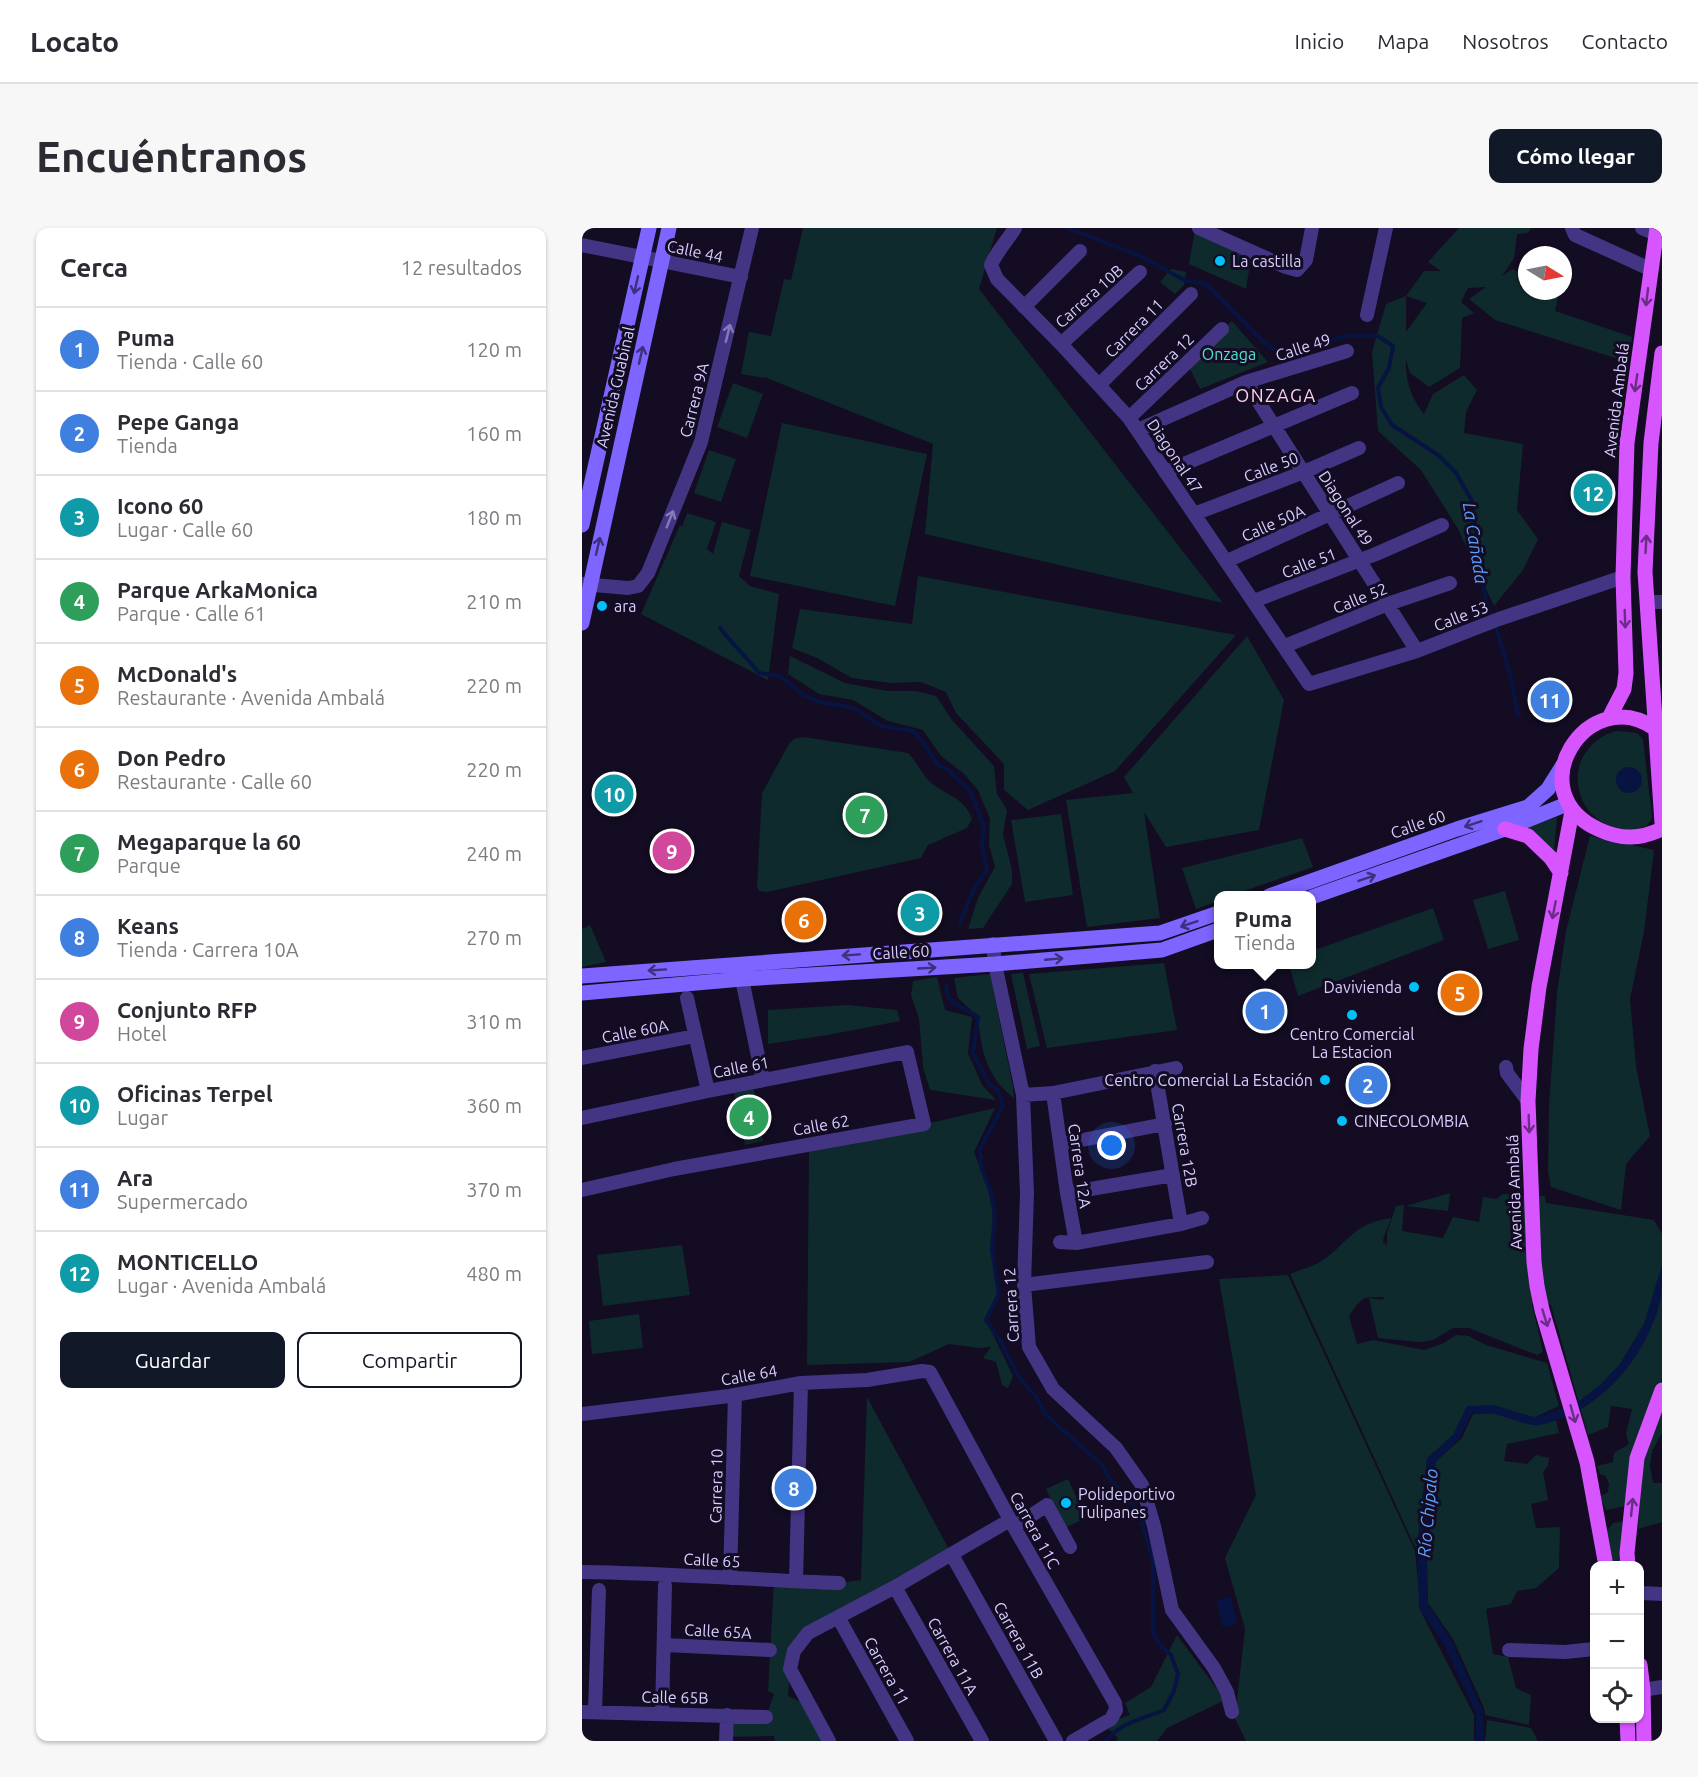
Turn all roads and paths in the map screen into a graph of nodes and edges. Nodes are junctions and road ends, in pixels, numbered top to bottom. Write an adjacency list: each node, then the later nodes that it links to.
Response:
1 (649, 228): 14 (main road, Avenida Guabinal)
2 (669, 228): 15 (main road, Avenida Guabinal)
3 (752, 228): 18 (street, Carrera 9A)
4 (1015, 228): 20 (street, Diagonal 47)
5 (1199, 228): 11 (street)
6 (1236, 228): 11 (street)
7 (1312, 228): 11 (street)
8 (1386, 228): 21 (street)
9 (1572, 228): 16 (street)
10 (1652, 230): 16 (main road, Avenida Ambalá)
11 (1233, 243)
12 (582, 245): 14 (street, Calle 44)
13 (1080, 251): 20 (street)
14 (642, 256): 15 (street, Calle 44); 33 (main road, Avenida Guabinal, one-way to 33)
15 (662, 260): 18 (street, Calle 44); 45 (main road, Avenida Guabinal, one-way to 15)
16 (1650, 270): 43 (main road, Avenida Ambalá, one-way to 43)
17 (1140, 272): 23 (street, Carrera 10B)
18 (741, 278): 45 (street, Carrera 9A, one-way to 18)
19 (1191, 294): 27 (street, Carrera 11)
20 (1024, 307): 23 (street, Diagonal 47)
21 (1367, 315)
22 (1222, 329): 29 (street, Carrera 12)
23 (1061, 344): 27 (street, Diagonal 47)
24 (1347, 351): 26 (street, Calle 49)
25 (1662, 353): 47 (main road, one-way to 25)
26 (1246, 382): 30 (street, Diagonal 49); 31 (street, Calle 49)
27 (1099, 385): 29 (street, Diagonal 47)
28 (1352, 393): 30 (street)
29 (1129, 418): 31 (street, Diagonal 47)
30 (1274, 425): 34 (street); 35 (street, Diagonal 49)
31 (1137, 430): 34 (street, Diagonal 47)
32 (1359, 448): 35 (street, Calle 50)
33 (588, 469): 39 (main road, Avenida Guabinal)
34 (1166, 472): 37 (street, Diagonal 47)
35 (1304, 472): 37 (street, Calle 50); 38 (street, Diagonal 49)
36 (1398, 483): 38 (street, Calle 50A)
37 (1194, 514): 41 (street, Diagonal 47)
38 (1331, 515): 41 (street, Calle 50A); 42 (street, Diagonal 49)
39 (582, 525)
40 (1442, 525): 42 (street, Calle 51)
41 (1227, 561): 46 (street, Diagonal 47)
42 (1360, 561): 46 (street, Calle 51); 48 (street, Diagonal 49)
43 (1623, 577): 51 (street, Calle 53); 53 (main road, Avenida Ambalá, one-way to 53)
44 (1450, 583): 48 (street, Calle 52)
45 (586, 584): 49 (main road, Avenida Guabinal)
46 (1254, 602): 50 (street, Diagonal 47)
47 (1654, 602): 54 (main road)
48 (1388, 604): 50 (street, Calle 52); 51 (street, Diagonal 49)
49 (582, 623)
50 (1285, 646): 52 (street, Diagonal 47)
51 (1417, 651): 52 (street, Calle 53)
52 (1310, 684)
53 (1609, 718): 54 (main road); 55 (main road)
54 (1654, 728): 57 (main road)
55 (1563, 765): 56 (main road, Avenida Ambalá); 61 (main road, Calle 60, one-way to 61)
56 (1570, 808): 58 (main road, Calle 60); 59 (main road); 60 (main road, Avenida Ambalá)
57 (1662, 823)
58 (1505, 829): 60 (main road); 62 (main road, Calle 60, one-way to 58)
59 (1662, 829)
60 (1562, 873): 80 (main road, Avenida Ambalá, one-way to 80)
61 (1283, 891)
62 (1316, 895)
63 (1214, 914): 65 (main road, Calle 60, one-way to 65)
64 (1214, 931): 66 (main road, Calle 60, one-way to 64)
65 (993, 944): 66 (street, Carrera 12); 67 (main road, Calle 60, one-way to 67)
66 (995, 964): 68 (main road, Calle 60, one-way to 66); 79 (street, Carrera 12)
67 (582, 976)
68 (742, 979): 69 (main road, Calle 60); 76 (street)
69 (582, 993)
70 (687, 998): 71 (street)
71 (695, 1036): 72 (street, Calle 60A); 77 (street)
72 (582, 1058)
73 (1506, 1067): 80 (street)
74 (1176, 1068): 75 (street)
75 (1155, 1071): 78 (street); 83 (street, Carrera 12B)
76 (763, 1080): 77 (street, Calle 61); 82 (street, Calle 61)
77 (708, 1090): 81 (street, Calle 61)
78 (1053, 1093): 79 (street); 84 (street, Carrera 12A)
79 (1023, 1095): 93 (street, Carrera 12)
80 (1528, 1101): 102 (main road, Avenida Ambalá, one-way to 102)
81 (582, 1118)
82 (924, 1124): 86 (street, Calle 62)
83 (1165, 1124): 84 (street); 85 (street, Carrera 12B)
84 (1061, 1144): 87 (street, Carrera 12A)
85 (1173, 1174): 87 (street); 89 (street, Carrera 12B)
86 (582, 1190)
87 (1067, 1193): 91 (street, Carrera 12A)
88 (1202, 1218): 89 (street)
89 (1181, 1224): 91 (street)
90 (1060, 1242): 91 (street)
91 (1076, 1243)
92 (1207, 1262): 93 (street)
93 (1024, 1285): 121 (street, Carrera 12)
94 (922, 1371): 95 (street, Calle 64); 99 (street, Carrera 11C)
95 (801, 1383): 96 (street, Calle 64); 106 (street)
96 (735, 1395): 98 (street, Calle 64); 105 (street, Carrera 10)
97 (1660, 1399): 103 (main road, one-way to 97)
98 (582, 1414)
99 (1012, 1523): 100 (street); 101 (street); 132 (street, Carrera 11C)
100 (1070, 1547)
101 (952, 1555): 109 (street); 131 (street, Carrera 11B)
102 (1605, 1561)
103 (1628, 1561)
104 (582, 1572): 105 (street, Calle 65)
105 (730, 1578): 106 (street, Calle 65)
106 (796, 1581): 107 (street, Calle 65)
107 (839, 1583)
108 (665, 1586): 114 (street)
109 (895, 1587): 113 (street); 130 (street, Carrera 11A)
110 (599, 1590): 120 (street)
111 (1644, 1593): 112 (street)
112 (1662, 1594)
113 (838, 1617): 128 (street); 129 (street, Carrera 11)
114 (665, 1645): 116 (street, Calle 65A); 122 (street)
115 (1590, 1649): 117 (street)
116 (770, 1650)
117 (1509, 1650)
118 (1662, 1686): 119 (street)
119 (1644, 1690)
120 (589, 1712): 122 (street, Calle 65B)
121 (1232, 1712)
122 (662, 1713): 123 (street, Calle 65B)
123 (727, 1715): 124 (street, Calle 65B); 127 (street)
124 (766, 1717)
125 (1627, 1723): 133 (main road)
126 (1644, 1723): 134 (main road)
127 (726, 1741)
128 (829, 1741)
129 (907, 1741)
130 (982, 1741)
131 (1056, 1741)
132 (1073, 1741)
133 (1628, 1741)
134 (1644, 1741)

